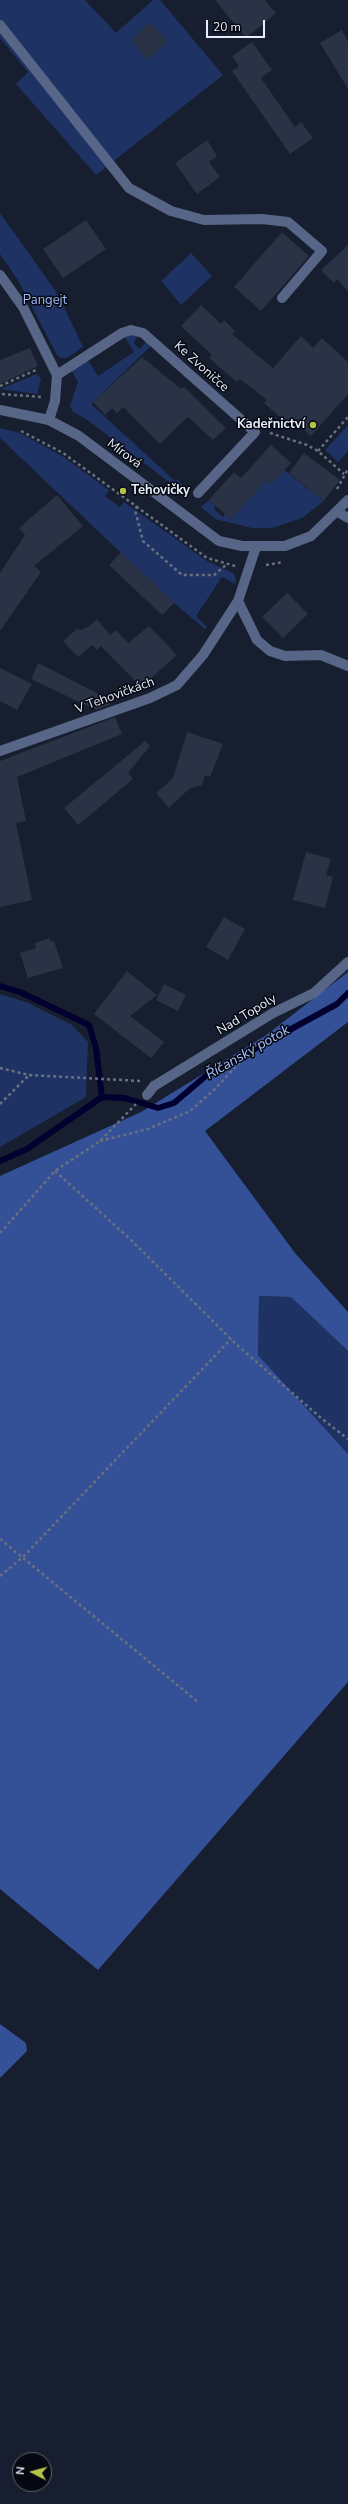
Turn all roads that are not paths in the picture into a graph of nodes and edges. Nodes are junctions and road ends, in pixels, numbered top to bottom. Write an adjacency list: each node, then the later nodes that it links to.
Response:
1 (0, 25): 3 (street)
2 (0, 275): 4 (street)
3 (282, 298)
4 (57, 375): 6 (street); 7 (street, Ke Zvoničce)
5 (0, 410): 6 (street, Mírová)
6 (49, 420): 11 (street, Mírová)
7 (198, 493)
8 (348, 500): 9 (street, Mírová)
9 (338, 512): 10 (street); 11 (street, Mírová)
10 (348, 518)
11 (256, 547): 12 (street, V Tehovičkách)
12 (238, 601): 13 (street); 14 (street, V Tehovičkách)
13 (348, 666)
14 (0, 751)
15 (348, 962): 16 (street, Nad Topoly)
16 (147, 1094)

